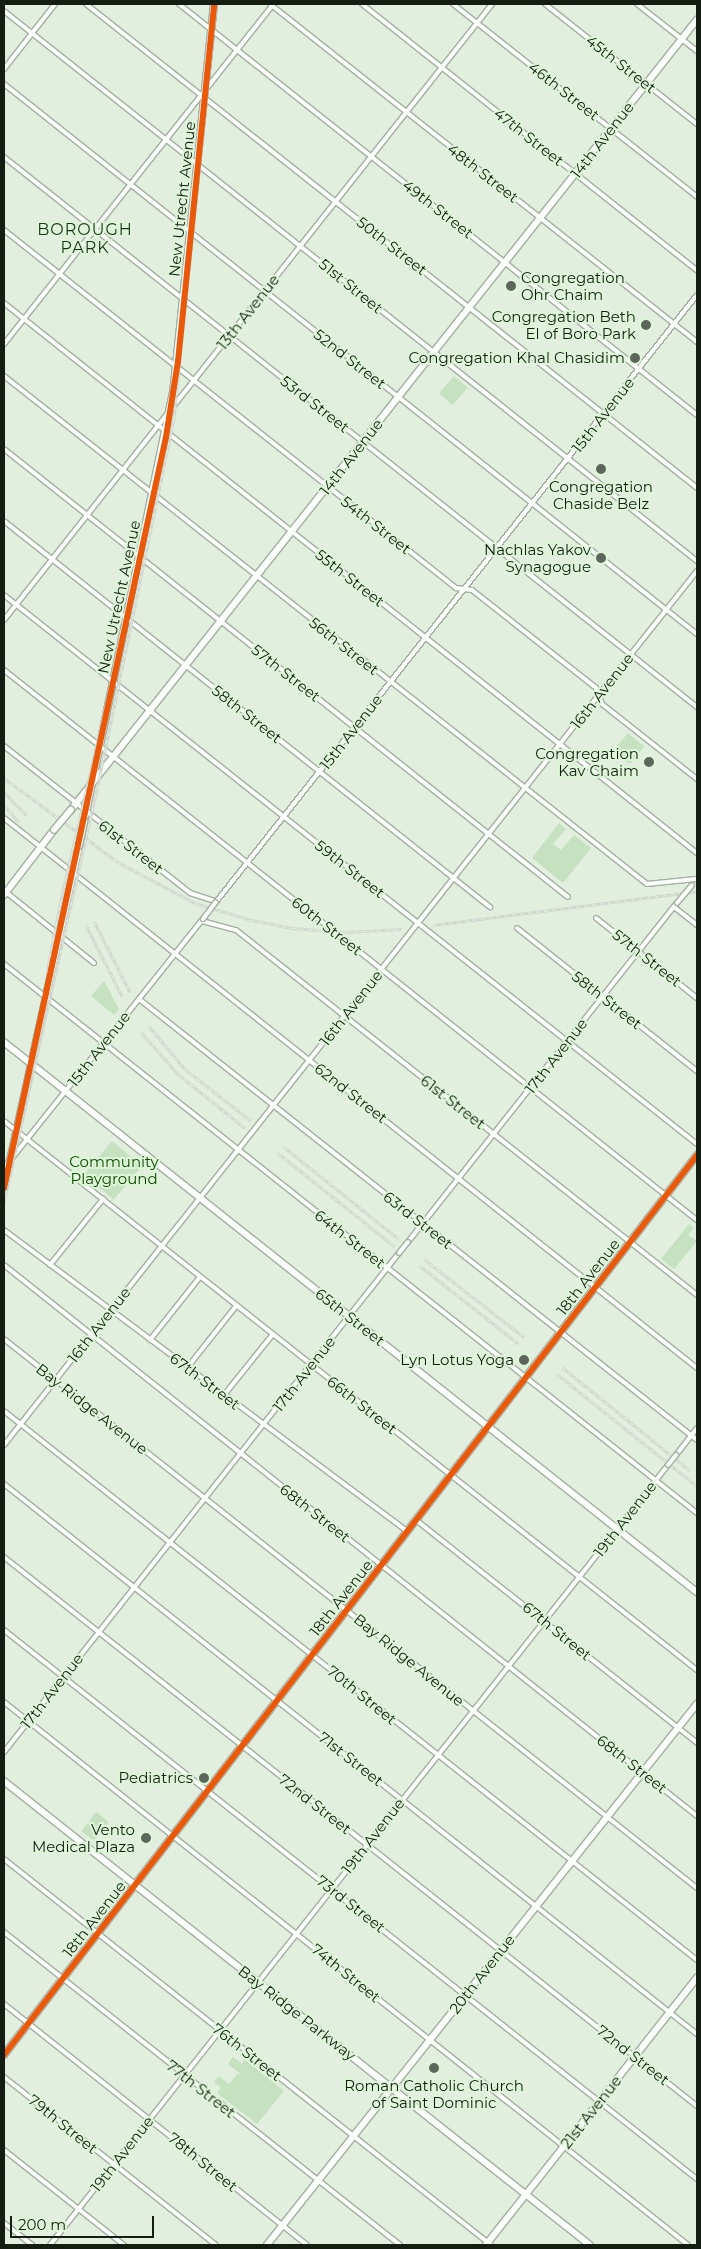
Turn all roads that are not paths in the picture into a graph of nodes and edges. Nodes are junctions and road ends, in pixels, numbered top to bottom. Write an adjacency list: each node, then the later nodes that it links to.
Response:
1 (55, 4): 15 (street)
2 (86, 4): 23 (street, 50th Street)
3 (179, 4): 14 (street, 49th Street)
4 (214, 4): 14 (street, New Utrecht Avenue)
5 (272, 4): 17 (street); 24 (street, 48th Street)
6 (362, 4): 19 (street, 47th Street)
7 (453, 4): 13 (street, 46th Street)
8 (492, 4): 13 (street, 13th Avenue)
9 (545, 4): 22 (street, 45th Street)
10 (637, 4): 16 (street)
11 (4, 11): 15 (street, 51st Street)
12 (697, 20): 16 (street, 14th Avenue)
13 (477, 22): 19 (street, 13th Avenue); 26 (street, 46th Street)
14 (212, 30): 17 (street, 49th Street); 23 (street, New Utrecht Avenue)
15 (32, 34): 20 (street); 27 (street, 51st Street)
16 (682, 39): 18 (street); 22 (street, 14th Avenue)
17 (237, 50): 23 (street); 29 (street, 49th Street)
18 (697, 51)
19 (441, 67): 24 (street, 13th Avenue); 31 (street, 47th Street)
20 (4, 69)
21 (4, 84): 32 (street, 52nd Street)
22 (647, 84): 25 (street, 45th Street); 26 (street, 14th Avenue)
23 (204, 95): 27 (street); 30 (street, New Utrecht Avenue); 34 (street, 50th Street)
24 (406, 112): 29 (street, 13th Avenue); 35 (street, 48th Street)
25 (697, 124)
26 (611, 129): 31 (street, 14th Avenue); 33 (street, 46th Street)
27 (166, 140): 30 (street, 51st Street); 32 (street)
28 (4, 156): 36 (street, 53rd Street)
29 (371, 156): 34 (street, 13th Avenue); 40 (street, 49th Street)
30 (198, 165): 38 (street, New Utrecht Avenue); 39 (street, 51st Street)
31 (576, 173): 35 (street, 14th Avenue); 41 (street, 47th Street)
32 (130, 185): 36 (street); 38 (street, 52nd Street)
33 (697, 197)
34 (335, 201): 39 (street, 13th Avenue); 47 (street, 50th Street)
35 (540, 218): 40 (street, 14th Avenue); 49 (street, 48th Street)
36 (95, 229): 42 (street); 45 (street, 53rd Street)
37 (4, 230): 42 (street, 54th Street)
38 (191, 232): 43 (street, 52nd Street); 45 (street, New Utrecht Avenue)
39 (300, 246): 43 (street, 13th Avenue); 53 (street, 51st Street)
40 (505, 263): 47 (street, 14th Avenue); 55 (street, 49th Street)
41 (697, 270)
42 (59, 274): 48 (street); 54 (street, 54th Street)
43 (264, 291): 50 (street, 13th Avenue); 58 (street, 52nd Street)
44 (697, 295): 49 (street, 15th Avenue)
45 (184, 300): 50 (street, 53rd Street); 54 (street, New Utrecht Avenue)
46 (4, 303): 48 (street, 55th Street)
47 (469, 308): 53 (street, 14th Avenue); 60 (street, 50th Street)
48 (24, 319): 52 (street); 62 (street, 55th Street)
49 (674, 324): 51 (street, 48th Street); 55 (street, 15th Avenue)
50 (229, 336): 57 (street, 13th Avenue); 64 (street, 53rd Street)
51 (697, 342)
52 (4, 344)
53 (434, 352): 58 (street, 14th Avenue); 66 (street, 51st Street)
54 (177, 367): 57 (street, 54th Street); 59 (street, New Utrecht Avenue)
55 (639, 369): 60 (street, 15th Avenue); 61 (street, 49th Street)
56 (4, 376): 67 (street, 56th Street)
57 (193, 380): 59 (street, 13th Avenue); 68 (street, 54th Street)
58 (398, 397): 64 (street, 14th Avenue); 71 (street, 52nd Street)
59 (171, 408): 62 (street, 13th Avenue); 63 (street, New Utrecht Avenue)
60 (603, 414): 66 (street, 15th Avenue); 69 (street, 50th Street)
61 (697, 415)
62 (158, 425): 63 (street, 55th Street); 67 (street, 13th Avenue)
63 (167, 432): 70 (street, New Utrecht Avenue); 74 (street, 55th Street)
64 (363, 442): 68 (street, 14th Avenue); 75 (street, 53rd Street)
65 (4, 449): 72 (street, 57th Street)
66 (568, 458): 71 (street, 15th Avenue); 78 (street, 51st Street)
67 (122, 470): 70 (street, 56th Street); 72 (street, 13th Avenue)
68 (327, 486): 74 (street, 14th Avenue); 81 (street, 54th Street)
69 (697, 488)
70 (154, 495): 76 (street, New Utrecht Avenue); 80 (street, 56th Street)
71 (532, 503): 75 (street, 15th Avenue); 84 (street, 52nd Street)
72 (87, 514): 76 (street, 57th Street); 77 (street, 13th Avenue)
73 (4, 521): 77 (street, 58th Street)
74 (292, 531): 80 (street, 14th Avenue); 89 (street, 55th Street)
75 (497, 548): 81 (street, 15th Avenue); 90 (street, 53rd Street)
76 (141, 557): 86 (street, New Utrecht Avenue); 87 (street, 57th Street)
77 (52, 559): 83 (street, 13th Avenue); 86 (street, 58th Street)
78 (697, 561)
79 (697, 571): 84 (street, 16th Avenue)
80 (256, 576): 87 (street, 14th Avenue); 94 (street, 56th Street)
81 (464, 589): 89 (street, 15th Avenue); 95 (street, 54th Street)
82 (4, 594): 83 (street, 59th Street)
83 (16, 604): 85 (street, 13th Avenue); 93 (street, 59th Street)
84 (666, 610): 88 (street, 52nd Street); 90 (street, 16th Avenue)
85 (4, 620)
86 (127, 620): 91 (street, 58th Street); 93 (street, New Utrecht Avenue)
87 (221, 621): 91 (street, 14th Avenue); 98 (street, 57th Street)
88 (697, 634)
89 (426, 638): 94 (street, 15th Avenue); 99 (street, 55th Street)
90 (631, 654): 95 (street, 16th Avenue); 96 (street, 53rd Street)
91 (185, 666): 97 (street, 14th Avenue); 103 (street, 58th Street)
92 (4, 670): 101 (street, 60th Street)
93 (114, 682): 97 (street, 59th Street); 101 (street, New Utrecht Avenue)
94 (390, 682): 98 (street, 15th Avenue); 106 (street, 56th Street)
95 (599, 695): 99 (street, 16th Avenue); 104 (street, 54th Street)
96 (697, 707)
97 (150, 710): 102 (street, 14th Avenue); 109 (street, 59th Street)
98 (355, 727): 103 (street, 15th Avenue); 111 (street, 57th Street)
99 (560, 744): 106 (street, 16th Avenue); 113 (street, 55th Street)
100 (4, 746): 107 (street, 61st Street)
101 (100, 747): 102 (street, 60th Street); 105 (street, New Utrecht Avenue)
102 (113, 757): 105 (street, 14th Avenue); 114 (street, 60th Street)
103 (319, 772): 109 (street, 15th Avenue); 116 (street, 58th Street)
104 (697, 779)
105 (93, 782): 107 (street, 14th Avenue); 108 (street, New Utrecht Avenue)
106 (524, 788): 111 (street, 16th Avenue); 117 (street, 56th Street)
107 (76, 803): 108 (street, 61st Street); 112 (street, 14th Avenue, bridge)
108 (86, 812): 115 (street, New Utrecht Avenue, bridge); 120 (street, 61st Street)
109 (284, 817): 114 (street, 15th Avenue); 125 (street, 59th Street)
110 (4, 818): 112 (street, 62nd Street)
111 (489, 833): 116 (street, 16th Avenue); 119 (street, 57th Street)
112 (41, 848): 115 (street, 62nd Street); 118 (street, 14th Avenue)
113 (697, 853)
114 (247, 863): 120 (street, 15th Avenue); 133 (street, 60th Street, bridge)
115 (73, 873): 128 (street, New Utrecht Avenue); 130 (street, 62nd Street)
116 (454, 878): 122 (street, 58th Street); 125 (street, 16th Avenue)
117 (696, 878): 121 (street, 17th Avenue, bridge)
118 (4, 893): 128 (street)
119 (568, 897)
120 (216, 902): 124 (street, 15th Avenue, bridge)
121 (675, 905): 126 (street); 129 (street, 17th Avenue)
122 (490, 907)
123 (596, 918): 129 (street, 57th Street)
124 (202, 920): 130 (street, 15th Avenue); 138 (street, 61st Street)
125 (418, 923): 133 (street, 16th Avenue); 139 (street, 59th Street)
126 (697, 925)
127 (517, 928): 134 (street, 58th Street)
128 (60, 935): 131 (street); 135 (street, New Utrecht Avenue)
129 (638, 952): 134 (street, 17th Avenue); 136 (street, 57th Street)
130 (175, 954): 137 (street, 15th Avenue); 142 (street, 62nd Street)
131 (94, 963)
132 (4, 964): 135 (street, 64th Street)
133 (381, 969): 138 (street, 16th Avenue); 145 (street, 60th Street)
134 (603, 996): 139 (street, 17th Avenue); 144 (street, 58th Street)
135 (46, 998): 141 (street, 64th Street); 143 (street, New Utrecht Avenue)
136 (697, 998)
137 (139, 999): 141 (street, 15th Avenue); 147 (street, 63rd Street)
138 (344, 1016): 142 (street, 16th Avenue); 150 (street, 61st Street)
139 (568, 1041): 145 (street, 17th Avenue); 152 (street, 59th Street)
140 (4, 1042): 143 (street, 65th Street)
141 (104, 1044): 146 (street, 15th Avenue); 153 (street, 64th Street)
142 (309, 1060): 147 (street, 16th Avenue); 157 (street, 62nd Street)
143 (30, 1063): 146 (street, 65th Street); 149 (street, New Utrecht Avenue)
144 (697, 1071)
145 (531, 1088): 150 (street, 17th Avenue); 159 (street, 60th Street)
146 (66, 1091): 151 (street, 15th Avenue); 160 (street, 65th Street)
147 (273, 1105): 153 (street, 16th Avenue); 163 (street, 63rd Street)
148 (4, 1121): 149 (street, 66th Street)
149 (16, 1131): 151 (street, 66th Street); 155 (street, New Utrecht Avenue)
150 (494, 1134): 157 (street, 17th Avenue); 165 (street, 61st Street)
151 (27, 1139): 155 (street, 15th Avenue); 161 (street, 66th Street)
152 (697, 1144)
153 (238, 1150): 160 (street, 16th Avenue); 169 (street, 64th Street)
154 (697, 1155): 159 (street, 18th Avenue)
155 (10, 1160): 156 (street, 15th Avenue); 158 (street, New Utrecht Avenue)
156 (4, 1168)
157 (459, 1179): 163 (street, 17th Avenue); 171 (street, 62nd Street)
158 (4, 1188)
159 (667, 1196): 162 (street, 60th Street); 165 (street, 18th Avenue)
160 (200, 1198): 166 (street, 16th Avenue); 175 (street, 65th Street)
161 (103, 1199): 166 (street, 66th Street); 168 (street)
162 (697, 1220)
163 (423, 1224): 169 (street, 17th Avenue, bridge); 176 (street, 63rd Street)
164 (4, 1230): 168 (street, 67th Street)
165 (630, 1242): 171 (street, 18th Avenue); 172 (street, 61st Street)
166 (162, 1245): 170 (street, 66th Street); 174 (street, 16th Avenue)
167 (4, 1265): 178 (street, 68th Street)
168 (50, 1265): 174 (street, 67th Street)
169 (388, 1268): 175 (street, 17th Avenue); 184 (street, 64th Street)
170 (200, 1277): 173 (street, 66th Street); 180 (street)
171 (596, 1287): 176 (street, 18th Avenue); 183 (street, 62nd Street)
172 (697, 1295)
173 (237, 1305): 177 (street, 66th Street); 182 (street)
174 (110, 1311): 178 (street, 16th Avenue); 180 (street, 67th Street)
175 (350, 1316): 181 (street, 17th Avenue); 190 (street, 65th Street)
176 (561, 1332): 184 (street, 18th Avenue); 192 (street, 63rd Street)
177 (272, 1334): 181 (street, 66th Street); 186 (street)
178 (91, 1335): 185 (street, 16th Avenue); 195 (street, 68th Street)
179 (4, 1339): 185 (street, Bay Ridge Avenue)
180 (150, 1340): 182 (street, 67th Street)
181 (311, 1364): 189 (street, 17th Avenue); 196 (street, 66th Street)
182 (187, 1368): 186 (street, 67th Street)
183 (697, 1368)
184 (526, 1378): 190 (street, 18th Avenue); 197 (street, 64th Street)
185 (56, 1380): 188 (street, 16th Avenue); 199 (street, Bay Ridge Avenue)
186 (224, 1395): 189 (street, 67th Street)
187 (4, 1412): 188 (street, 70th Street)
188 (20, 1424): 194 (street, 16th Avenue); 204 (street, 70th Street)
189 (264, 1424): 195 (street, 17th Avenue); 203 (street, 67th Street)
190 (488, 1426): 196 (street, 18th Avenue); 202 (street, 65th Street)
191 (697, 1428): 192 (street, 19th Avenue)
192 (692, 1436): 193 (street, 63rd Street); 197 (street, 19th Avenue, bridge)
193 (697, 1440)
194 (4, 1445)
195 (241, 1454): 199 (street, 17th Avenue); 206 (street, 68th Street)
196 (451, 1475): 201 (street, 18th Avenue); 207 (street, 66th Street)
197 (656, 1480): 200 (street, 64th Street); 202 (street, 19th Avenue)
198 (4, 1484): 208 (street, 71st Street)
199 (205, 1498): 204 (street, 17th Avenue); 210 (street, Bay Ridge Avenue)
200 (697, 1514)
201 (416, 1520): 203 (street, 18th Avenue); 211 (street, 67th Street)
202 (617, 1528): 207 (street, 19th Avenue); 209 (street, 65th Street)
203 (407, 1531): 206 (street, 18th Avenue)
204 (170, 1543): 208 (street, 17th Avenue); 214 (street, 70th Street)
205 (4, 1557): 213 (street, 72nd Street)
206 (381, 1565): 210 (street, 18th Avenue); 215 (street, 68th Street)
207 (580, 1577): 211 (street, 19th Avenue); 216 (street, 66th Street)
208 (134, 1588): 213 (street, 17th Avenue); 218 (street, 71st Street)
209 (697, 1592)
210 (347, 1610): 214 (street, 18th Avenue); 221 (street, Bay Ridge Avenue)
211 (544, 1621): 215 (street, 19th Avenue); 223 (street, 67th Street)
212 (4, 1630): 217 (street, 73rd Street)
213 (99, 1632): 217 (street, 17th Avenue); 225 (street, 72nd Street)
214 (312, 1655): 218 (street, 18th Avenue); 227 (street, 70th Street)
215 (509, 1666): 221 (street, 19th Avenue); 228 (street, 68th Street)
216 (697, 1670)
217 (63, 1677): 222 (street, 17th Avenue); 230 (street, 73rd Street)
218 (277, 1700): 225 (street, 18th Avenue); 231 (street, 71st Street)
219 (4, 1702): 222 (street, 74th Street)
220 (697, 1704): 223 (street, 20th Avenue)
221 (473, 1711): 227 (street, 19th Avenue); 233 (street, Bay Ridge Avenue)
222 (28, 1722): 226 (street, 17th Avenue); 234 (street, 74th Street)
223 (678, 1728): 224 (street, 67th Street); 228 (street, 20th Avenue)
224 (697, 1743)
225 (242, 1746): 230 (street, 18th Avenue); 235 (street, 72nd Street)
226 (4, 1752)
227 (438, 1756): 231 (street, 19th Avenue); 237 (street, 70th Street)
228 (643, 1772): 232 (street, 68th Street); 233 (street, 20th Avenue)
229 (4, 1781): 238 (street, Bay Ridge Parkway)
230 (208, 1792): 234 (street, 18th Avenue); 239 (street, 73rd Street)
231 (402, 1799): 235 (street, 19th Avenue); 241 (street, 71st Street)
232 (697, 1816)
233 (607, 1817): 237 (street, 20th Avenue); 240 (street, Bay Ridge Avenue)
234 (173, 1837): 238 (street, 18th Avenue); 244 (street, 74th Street)
235 (367, 1845): 239 (street, 19th Avenue); 245 (street, 72nd Street)
236 (4, 1859): 243 (street, 76th Street)
237 (572, 1861): 241 (street, 20th Avenue); 246 (street, 70th Street)
238 (136, 1885): 243 (street, 18th Avenue); 249 (street, Bay Ridge Parkway)
239 (331, 1888): 244 (street, 19th Avenue); 250 (street, 73rd Street)
240 (697, 1888)
241 (536, 1906): 245 (street, 20th Avenue); 252 (street, 71st Street)
242 (4, 1932): 247 (street, 77th Street)
243 (98, 1933): 247 (street, 18th Avenue); 254 (street, 76th Street)
244 (296, 1933): 249 (street, 19th Avenue); 256 (street, 74th Street)
245 (501, 1951): 250 (street, 20th Avenue); 258 (street, 72nd Street)
246 (697, 1960)
247 (63, 1978): 253 (street, 18th Avenue); 259 (street, 77th Street)
248 (697, 1978): 252 (street, 21st Avenue)
249 (258, 1982): 254 (street, 19th Avenue); 261 (street, Bay Ridge Parkway)
250 (466, 1995): 256 (street, 20th Avenue); 262 (street, 73rd Street)
251 (4, 2004): 253 (street, 78th Street)
252 (670, 2012): 255 (street, 71st Street); 258 (street, 21st Avenue)
253 (28, 2023): 257 (street, 18th Avenue); 264 (street, 78th Street)
254 (220, 2030): 259 (street, 19th Avenue); 265 (street, 76th Street)
255 (697, 2034)
256 (430, 2040): 261 (street, 20th Avenue); 266 (street, 74th Street)
257 (4, 2056)
258 (635, 2057): 262 (street, 21st Avenue); 263 (street, 72nd Street)
259 (184, 2075): 264 (street, 19th Avenue); 270 (street, 77th Street)
260 (4, 2077): 268 (street, 79th Street)
261 (392, 2088): 265 (street, 20th Avenue); 271 (street, Bay Ridge Parkway)
262 (600, 2101): 266 (street, 21st Avenue); 269 (street, 73rd Street)
263 (697, 2106)
264 (149, 2120): 268 (street, 19th Avenue); 274 (street, 78th Street)
265 (354, 2137): 270 (street, 20th Avenue); 275 (street, 76th Street)
266 (564, 2146): 271 (street, 21st Avenue); 284 (street, 74th Street)
267 (4, 2150): 272 (street)
268 (114, 2164): 272 (street, 19th Avenue); 279 (street, 79th Street)
269 (697, 2179)
270 (318, 2181): 274 (street, 20th Avenue); 282 (street, 77th Street)
271 (526, 2194): 275 (street, 21st Avenue); 283 (street, Bay Ridge Parkway)
272 (78, 2209): 277 (street, 19th Avenue); 278 (street)
273 (4, 2223): 276 (street)
274 (283, 2226): 280 (street, 20th Avenue); 281 (street, 78th Street)
275 (488, 2244)
276 (32, 2245)
277 (50, 2245)
278 (124, 2245)
279 (216, 2245)
280 (267, 2245)
281 (307, 2245)
282 (400, 2245)
283 (590, 2245)
284 (688, 2245)

